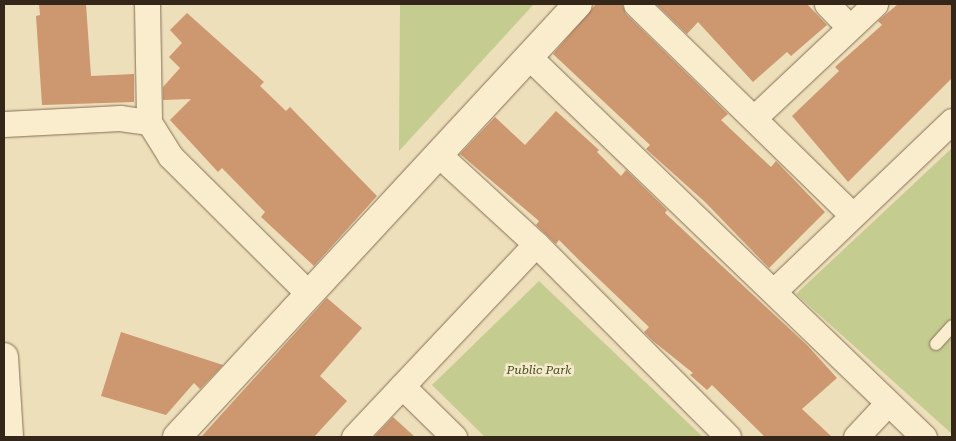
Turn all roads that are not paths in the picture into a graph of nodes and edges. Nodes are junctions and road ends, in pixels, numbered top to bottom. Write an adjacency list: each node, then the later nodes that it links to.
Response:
1 (147, 4): 9 (street)
2 (578, 4): 7 (street)
3 (636, 4): 8 (street)
4 (827, 4): 6 (street)
5 (874, 4): 6 (street)
6 (849, 27): 8 (street)
7 (529, 57): 12 (street); 15 (street)
8 (754, 117): 13 (street)
9 (149, 122): 10 (street); 16 (street)
10 (4, 124)
11 (950, 126): 13 (street)
12 (438, 154): 14 (street); 16 (street)
13 (851, 214): 15 (street)
14 (536, 244): 20 (street); 26 (street)
15 (774, 291): 21 (street)
16 (309, 294): 23 (street)
17 (952, 326): 18 (lane)
18 (936, 344)
19 (4, 357): 22 (street)
20 (402, 386): 24 (street); 25 (street)
21 (886, 405): 27 (street); 28 (street)
22 (9, 437)
23 (177, 437)
24 (354, 437)
25 (454, 437)
26 (728, 437)
27 (856, 437)
28 (924, 437)

